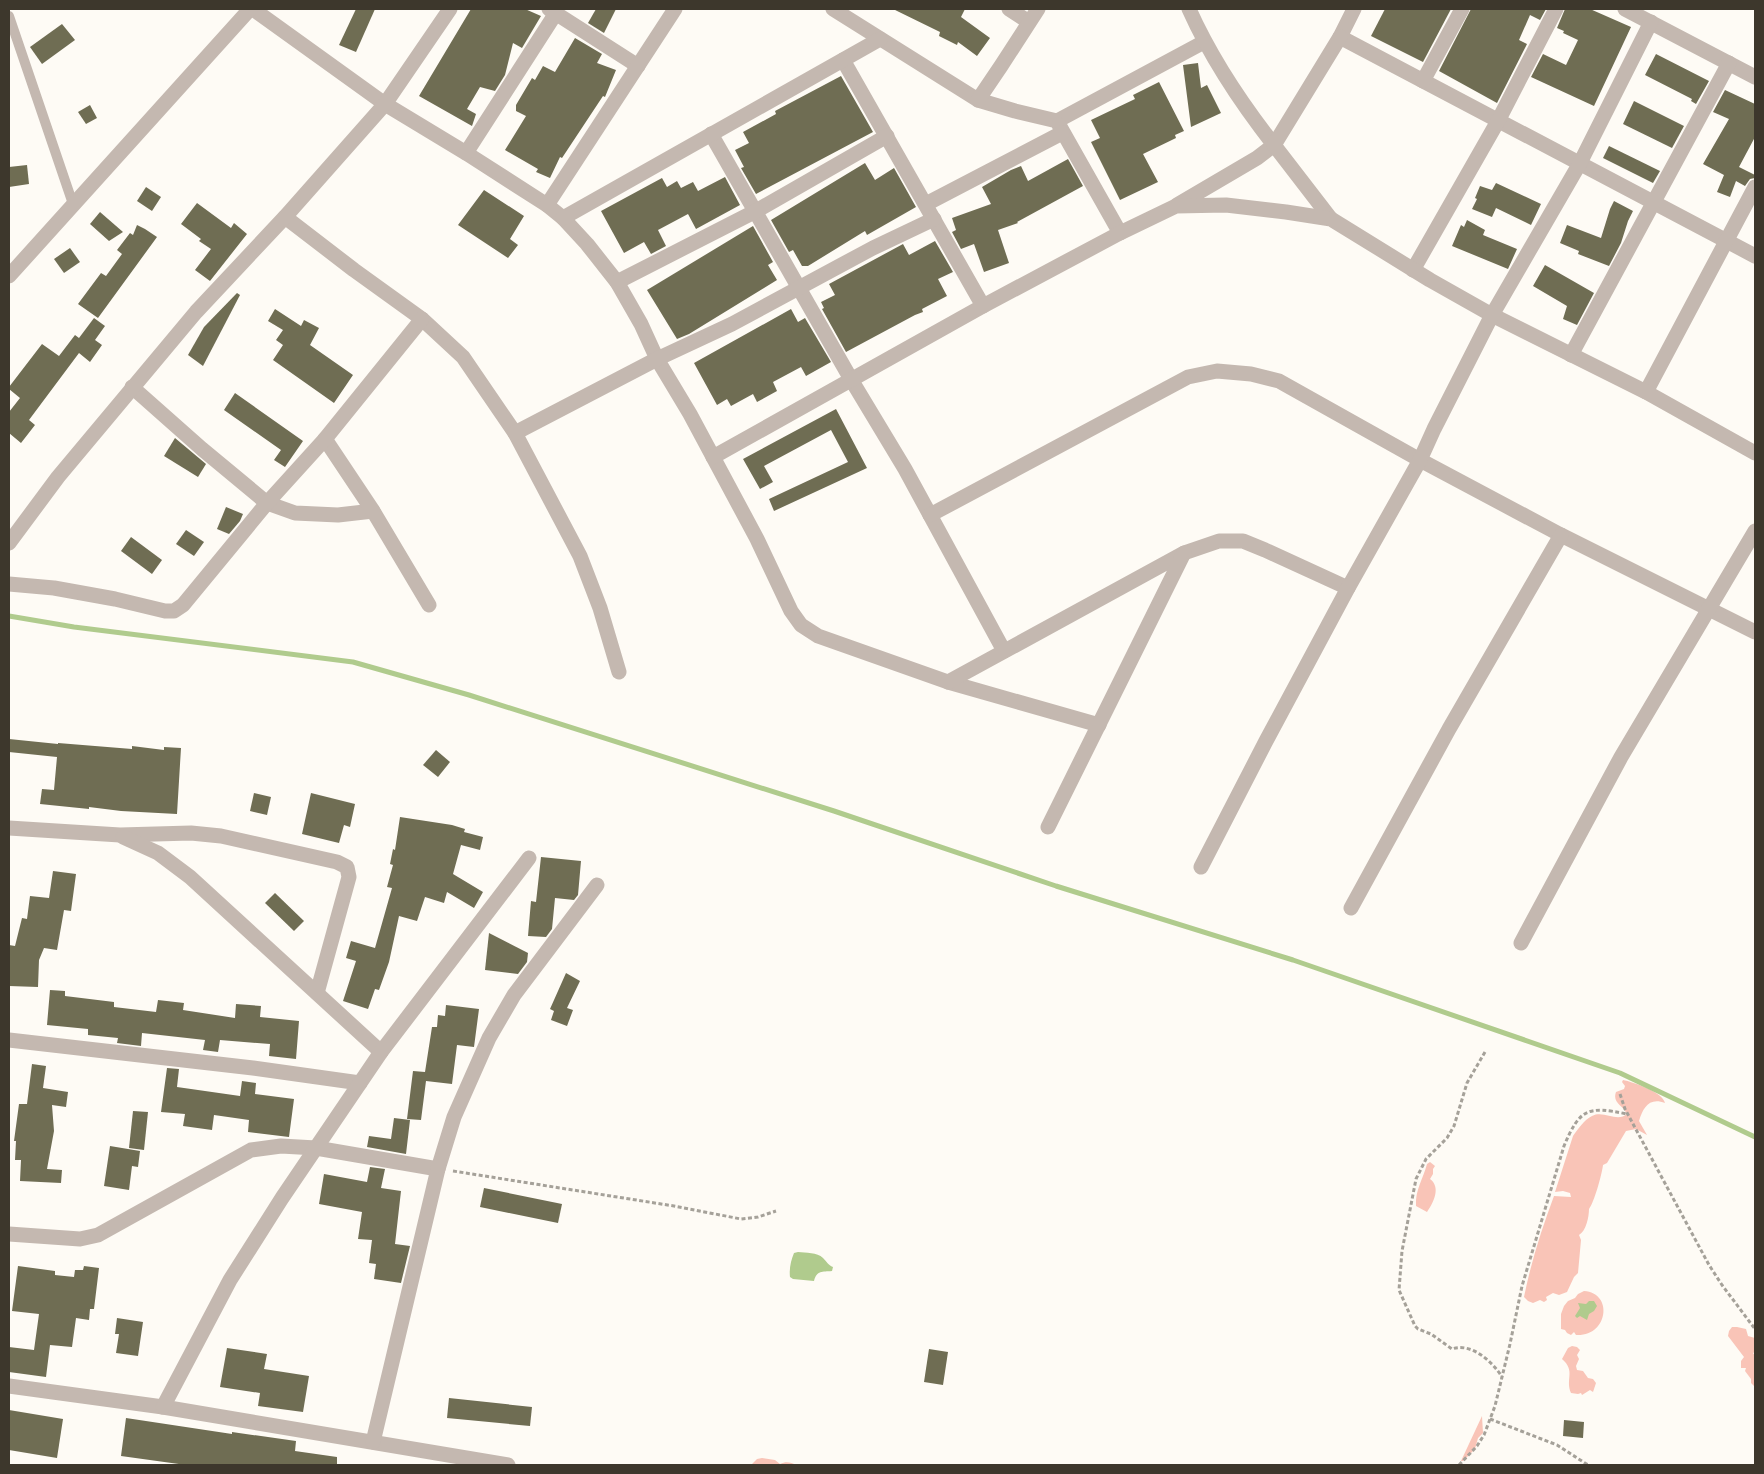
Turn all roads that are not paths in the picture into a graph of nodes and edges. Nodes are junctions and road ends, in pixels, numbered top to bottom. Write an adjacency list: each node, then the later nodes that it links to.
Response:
1 (250, 9): 36 (street)
2 (254, 9): 26 (street)
3 (450, 9): 26 (street)
4 (675, 9): 22 (street)
5 (1009, 9): 15 (street)
6 (1038, 9): 15 (street)
7 (1189, 9): 19 (street)
8 (1354, 9): 17 (street)
9 (1462, 9): 24 (street)
10 (1556, 9): 27 (street)
11 (1625, 9): 16 (street)
12 (839, 10): 18 (street)
13 (553, 11): 22 (street); 32 (street)
14 (9, 16): 36 (lane)
15 (1029, 22): 25 (street)
16 (1651, 22): 21 (street); 33 (street)
17 (1340, 38): 24 (street); 31 (street)
18 (880, 39): 20 (street); 25 (street)
19 (1204, 42): 28 (street); 31 (street)
20 (843, 60): 29 (street); 30 (street)
21 (1729, 63): 23 (street); 35 (street)
22 (638, 66): 38 (street)
23 (1755, 76)
24 (1423, 82): 27 (street)
25 (978, 100): 28 (street)
26 (386, 104): 32 (street); 41 (street)
27 (1498, 121): 33 (street); 48 (street)
28 (1060, 127): 37 (street); 45 (street)
29 (711, 134): 40 (street); 42 (street)
30 (887, 136): 37 (street); 40 (street)
31 (1274, 145): 39 (street); 44 (street)
32 (466, 152): 38 (street)
33 (1580, 163): 35 (street); 53 (street)
34 (1755, 187): 46 (street)
35 (1654, 202): 46 (street); 55 (street)
36 (73, 204): 49 (street)
37 (926, 204): 43 (street)
38 (547, 205): 42 (street)
39 (1176, 206): 44 (street); 45 (street)
40 (756, 210): 50 (street); 51 (street)
41 (285, 217): 54 (street); 58 (street)
42 (564, 218): 50 (street)
43 (934, 219): 51 (street); 52 (street)
44 (1331, 220): 48 (street)
45 (1120, 233): 52 (street)
46 (1728, 241): 47 (street); 59 (street)
47 (1755, 256)
48 (1413, 270): 53 (street)
49 (9, 276)
50 (616, 282): 56 (street)
51 (799, 286): 56 (street); 57 (street)
52 (983, 306): 57 (street)
53 (1492, 315): 55 (street); 64 (street)
54 (422, 318): 60 (street); 61 (street)
55 (1571, 355): 59 (street)
56 (658, 359): 60 (street); 63 (street)
57 (852, 381): 63 (street); 67 (street)
58 (132, 387): 65 (street); 70 (street)
59 (1646, 392): 62 (street)
60 (516, 432): 78 (street)
61 (325, 439): 65 (street); 66 (street)
62 (1755, 453)
63 (713, 457): 79 (street)
64 (1420, 460): 67 (street); 69 (street); 73 (street)
65 (267, 503): 66 (street); 72 (street)
66 (373, 511): 74 (street)
67 (930, 515): 77 (street)
68 (1755, 531): 75 (street)
69 (1561, 534): 75 (street); 87 (street)
70 (9, 543)
71 (1184, 553): 73 (street); 77 (street); 80 (street)
72 (9, 584)
73 (1348, 588): 85 (street)
74 (429, 605)
75 (1709, 609): 76 (street); 88 (street)
76 (1755, 632)
77 (1004, 651): 79 (street)
78 (619, 672)
79 (948, 682): 80 (street)
80 (1099, 725): 81 (street)
81 (1048, 827)
82 (9, 828): 83 (street)
83 (120, 835): 89 (street); 89 (street)
84 (529, 858): 91 (street)
85 (1201, 867)
86 (597, 885): 94 (street)
87 (1350, 908)
88 (1521, 943)
89 (317, 993): 91 (street)
90 (9, 1041): 92 (street)
91 (381, 1052): 92 (street)
92 (360, 1083): 93 (street)
93 (316, 1148): 94 (street); 95 (street); 97 (street)
94 (438, 1169): 98 (street)
95 (9, 1234)
96 (9, 1386): 97 (street)
97 (163, 1408): 98 (street)
98 (373, 1442): 99 (street)
99 (508, 1465)

